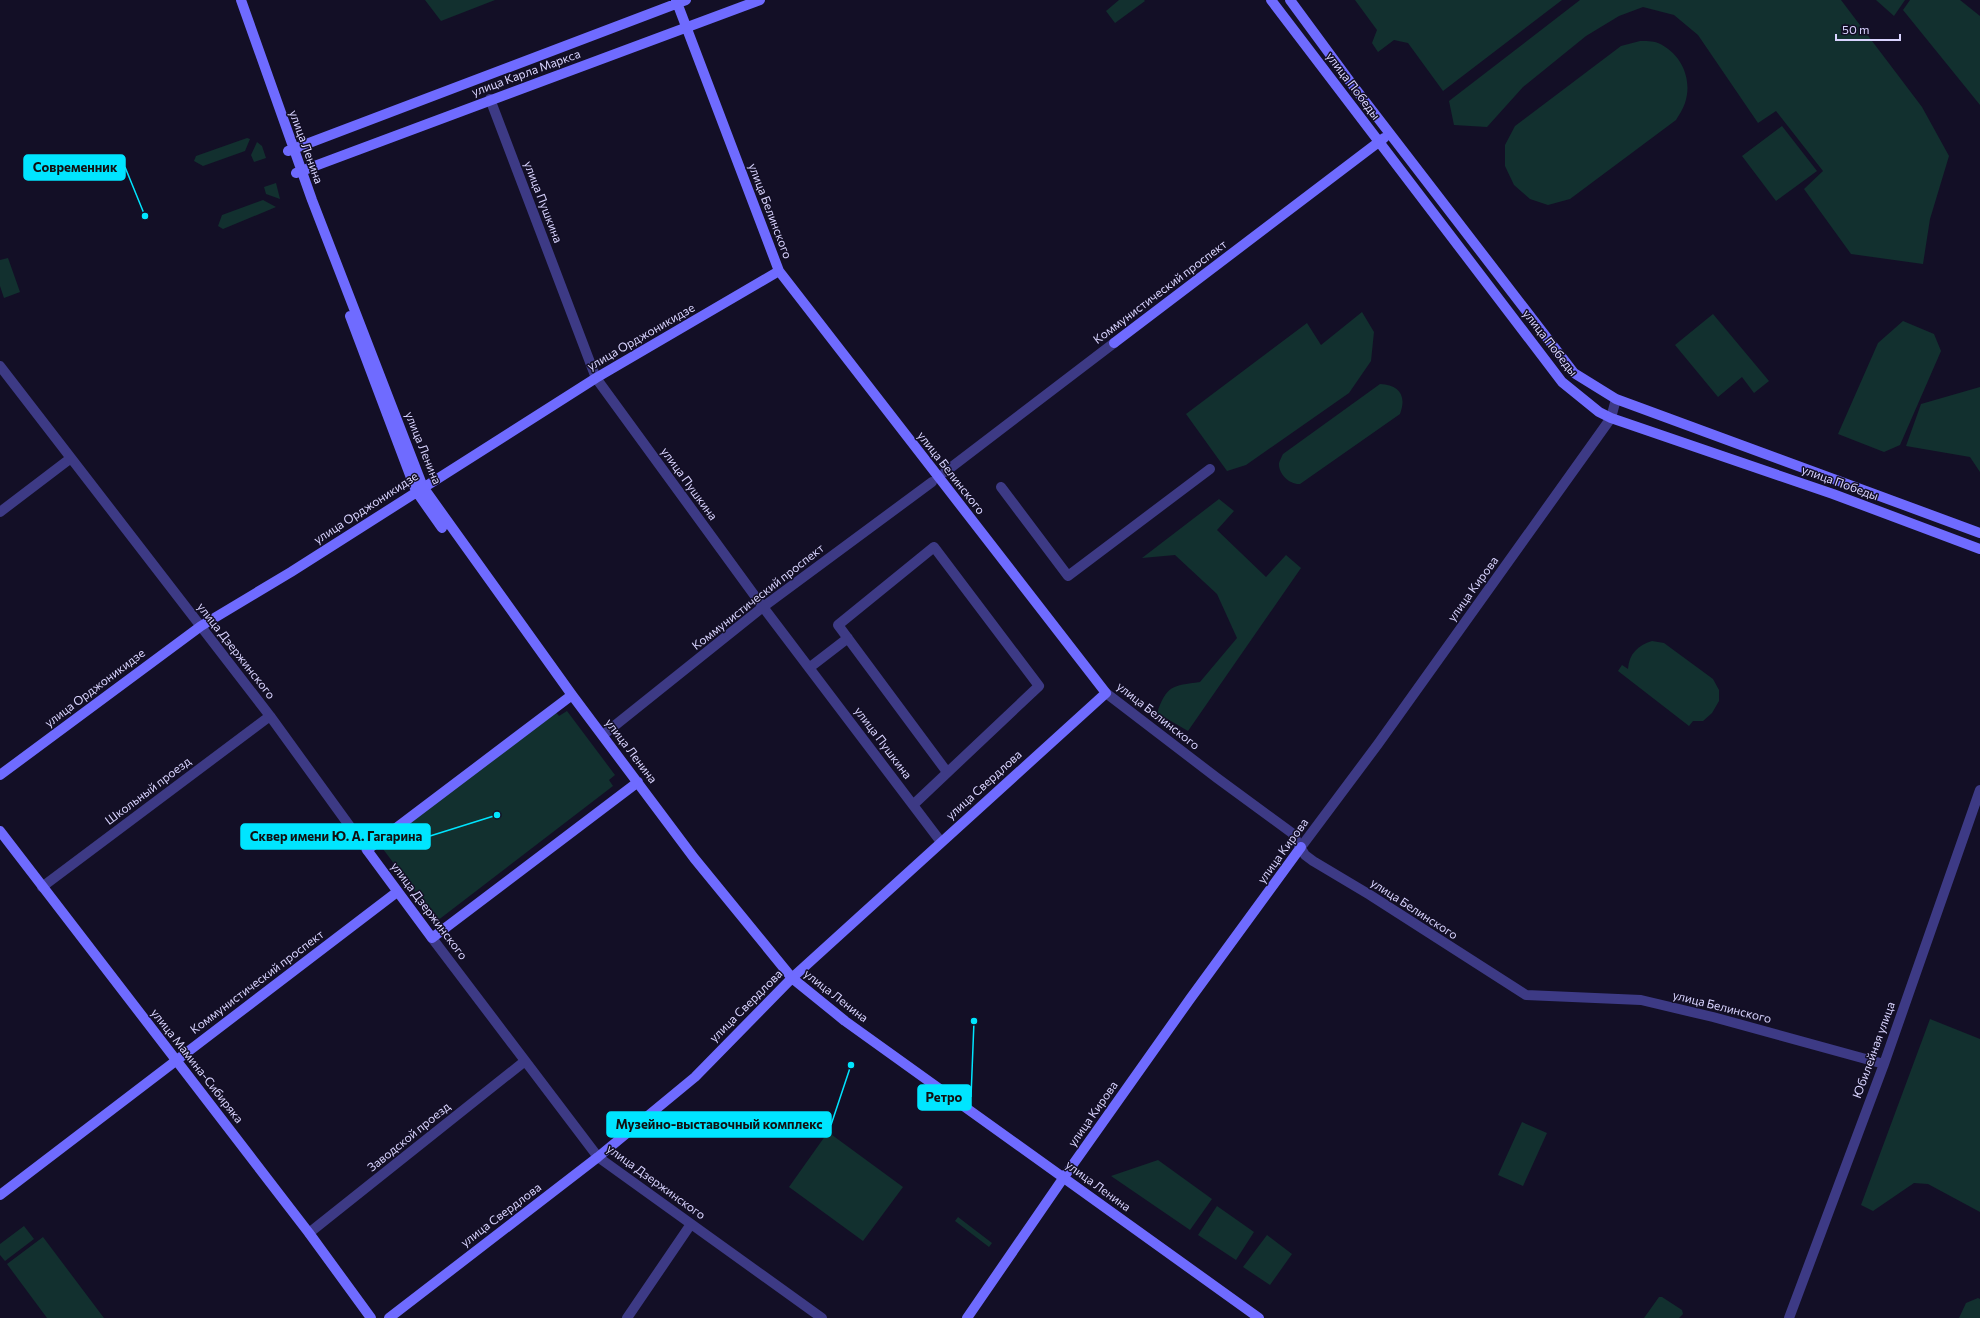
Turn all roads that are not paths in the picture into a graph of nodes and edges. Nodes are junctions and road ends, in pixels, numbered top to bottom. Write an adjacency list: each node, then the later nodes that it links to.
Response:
1 (235, 0): 11 (street)
2 (241, 0): 11 (street, улица Ленина)
3 (760, 0): 7 (street, улица Карла Маркса)
4 (1271, 0): 10 (street, улица Победы)
5 (1290, 0): 9 (street, улица Победы)
6 (679, 1): 7 (street, улица Белинского); 11 (street, улица Карла Маркса)
7 (686, 27): 8 (street, улица Карла Маркса); 13 (street, улица Белинского)
8 (490, 99): 12 (street, улица Карла Маркса); 15 (street, улица Пушкина)
9 (1390, 134): 10 (street, Коммунистический проспект); 16 (street, улица Победы)
10 (1379, 142): 17 (street, улица Победы); 20 (street, Коммунистический проспект)
11 (291, 150): 12 (street, улица Ленина)
12 (299, 172): 23 (street, улица Ленина)
13 (779, 271): 15 (street, улица Орджоникидзе); 31 (street, улица Белинского)
14 (0, 366): 18 (street, улица Дзержинского)
15 (596, 378): 23 (street, улица Орджоникидзе); 27 (street, улица Пушкина)
16 (1616, 399): 17 (street, улица Кирова); 25 (street, улица Победы)
17 (1611, 418): 26 (street, улица Победы); 42 (street, улица Кирова)
18 (71, 458): 24 (street); 28 (street, улица Дзержинского)
19 (1210, 469): 22 (street)
20 (945, 472)
21 (932, 482): 27 (street, Коммунистический проспект)
22 (1001, 486)
23 (419, 489): 28 (street, улица Орджоникидзе); 32 (street, улица Ленина)
24 (0, 512)
25 (1980, 533)
26 (1980, 549)
27 (764, 607): 30 (street, улица Пушкина); 34 (street, Коммунистический проспект)
28 (201, 626): 33 (street, улица Дзержинского); 36 (street, улица Орджоникидзе)
29 (848, 638): 30 (street); 35 (street); 35 (street)
30 (809, 668): 39 (street, улица Пушкина)
31 (1106, 693): 41 (street, улица Свердлова); 42 (street, улица Белинского)
32 (570, 696): 34 (street, улица Ленина); 37 (street); 43 (street)
33 (270, 716): 43 (street, улица Дзержинского); 44 (street, Школьный проезд)
34 (603, 735): 37 (street, улица Ленина)
35 (947, 772): 39 (street)
36 (0, 775)
37 (636, 783): 46 (street); 47 (street, улица Ленина)
38 (1980, 790): 50 (street, Юбилейная улица)
39 (913, 804): 41 (street, улица Пушкина)
40 (0, 831): 44 (street, улица Мамина-Сибиряка)
41 (941, 842): 47 (street, улица Свердлова)
42 (1301, 847): 50 (street, улица Белинского); 52 (street, улица Кирова)
43 (367, 850): 45 (street, улица Дзержинского)
44 (42, 887): 48 (street, улица Мамина-Сибиряка)
45 (397, 892): 46 (street, улица Дзержинского); 48 (street, Коммунистический проспект)
46 (432, 938): 49 (street, улица Дзержинского)
47 (791, 979): 51 (street, улица Свердлова); 52 (street, улица Ленина)
48 (176, 1060): 53 (street, Коммунистический проспект); 55 (street, улица Мамина-Сибиряка)
49 (525, 1061): 51 (street, улица Дзержинского); 55 (street, Заводской проезд)
50 (1884, 1064): 63 (street, Юбилейная улица)
51 (598, 1157): 54 (street, улица Дзержинского); 58 (street, улица Свердлова)
52 (1062, 1179): 60 (street, улица Кирова); 61 (street); 62 (street, улица Ленина)
53 (0, 1195)
54 (691, 1224): 56 (street, улица Дзержинского); 59 (street)
55 (309, 1233): 57 (street, улица Мамина-Сибиряка)
56 (816, 1316)
57 (371, 1318)
58 (388, 1318)
59 (627, 1318)
60 (967, 1318)
61 (1250, 1318)
62 (1259, 1318)
63 (1789, 1318)

